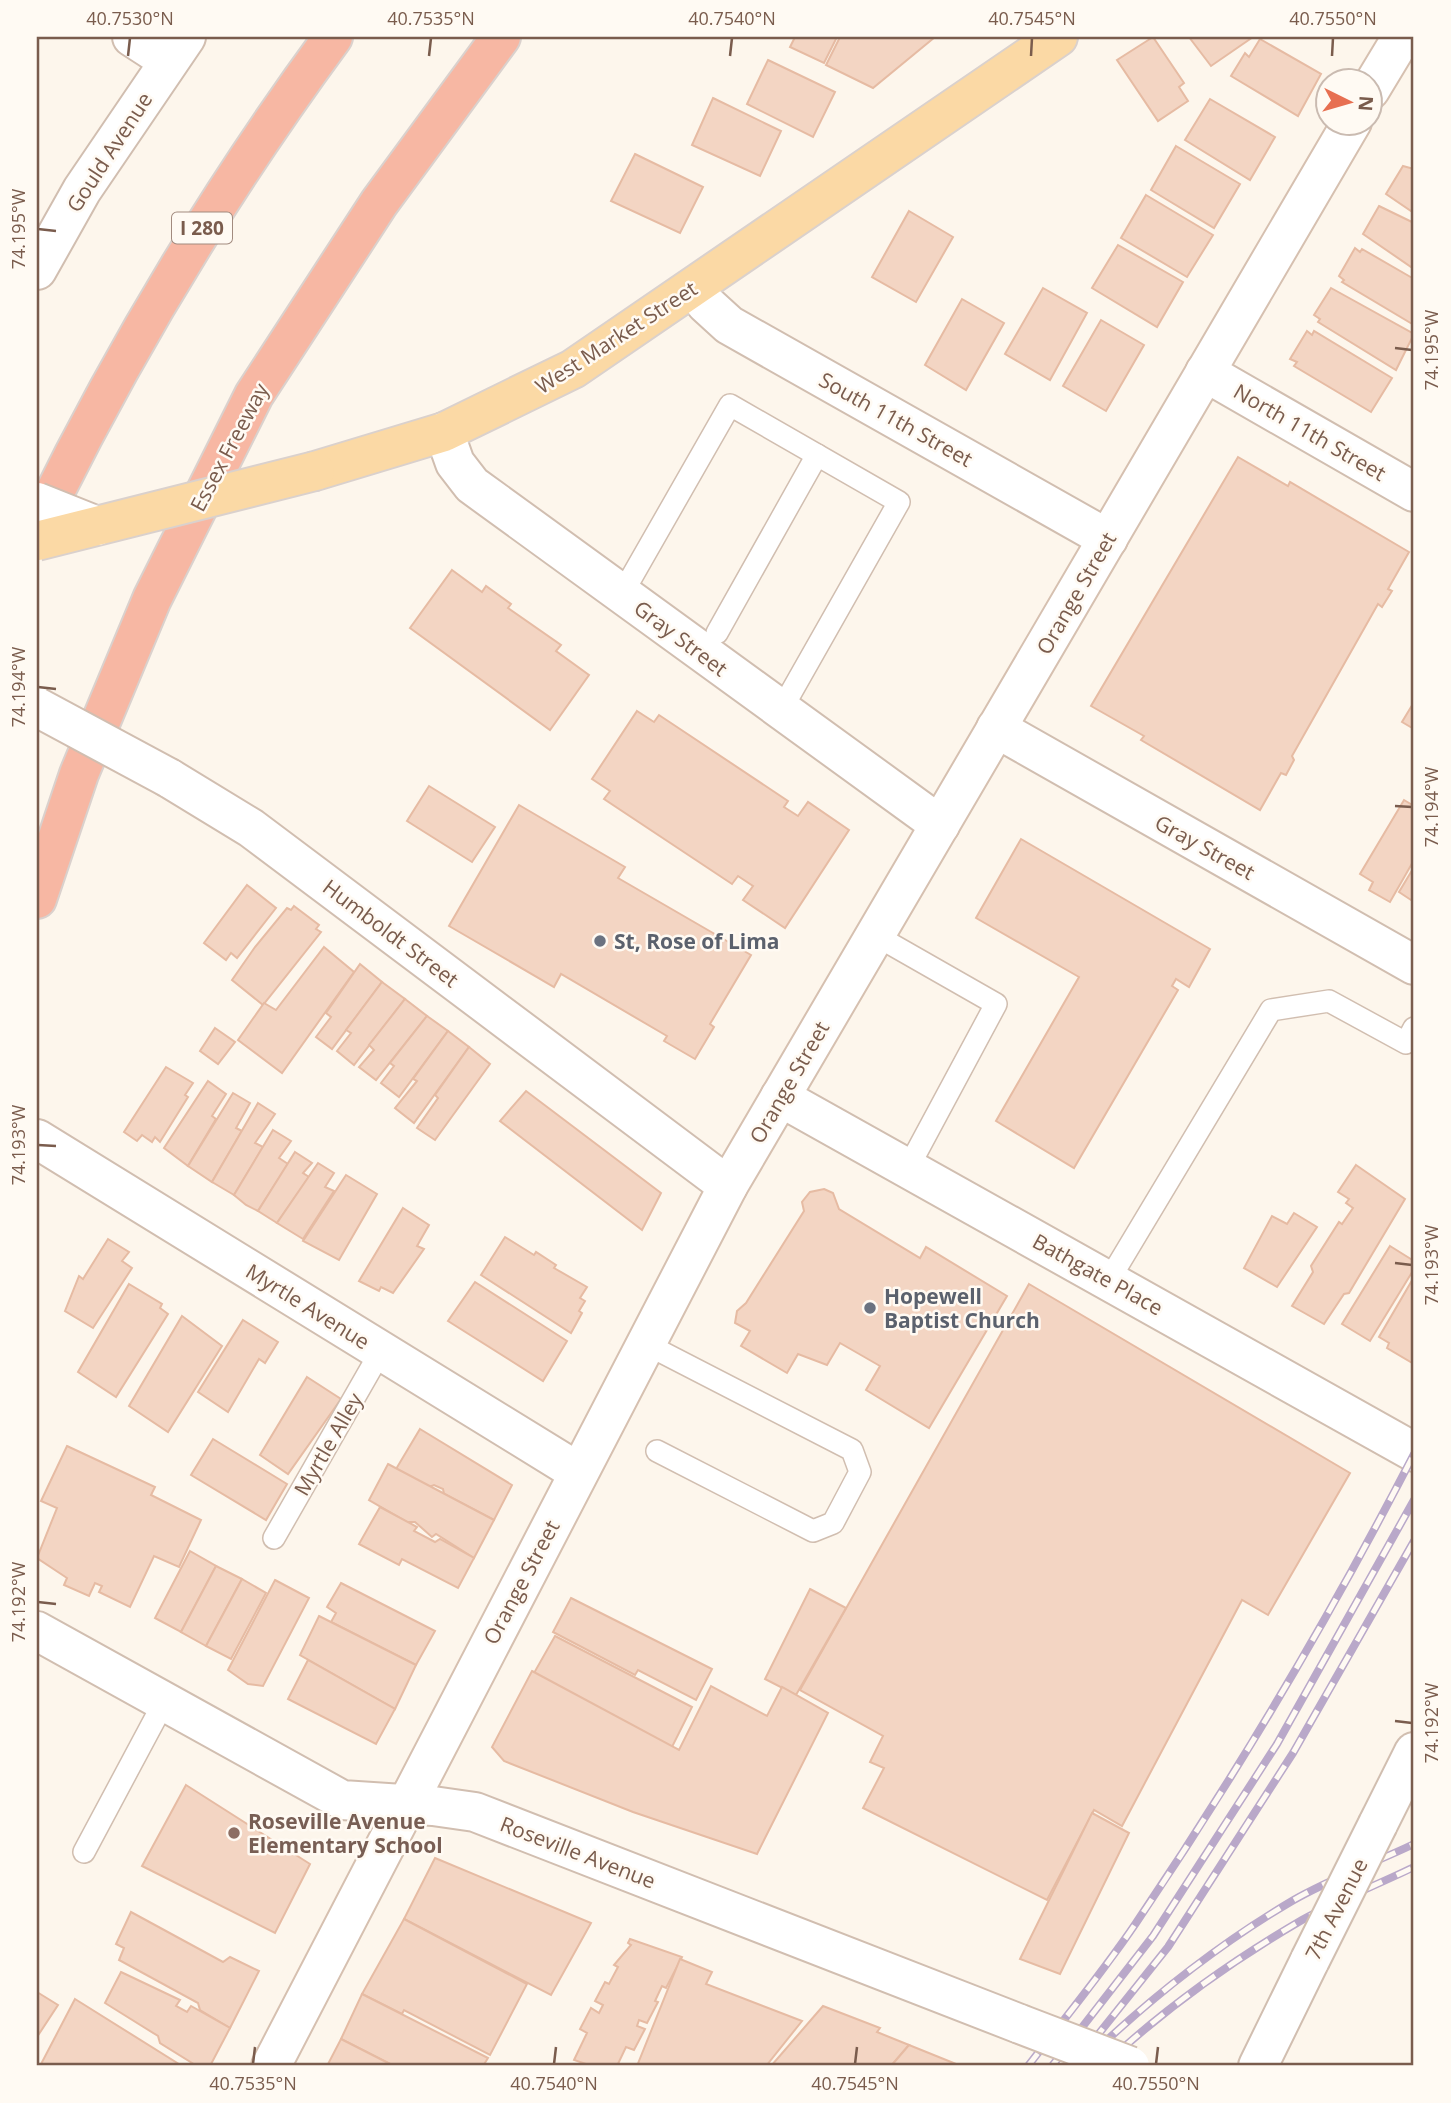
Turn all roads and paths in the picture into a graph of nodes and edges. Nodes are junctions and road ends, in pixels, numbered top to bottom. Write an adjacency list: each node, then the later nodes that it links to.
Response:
1 (132, 37): 6 (street)
2 (333, 37): 17 (highway, I 280)
3 (501, 37): 26 (highway, Essex Freeway)
4 (1058, 37): 10 (main road, West Market Street)
5 (1402, 37): 7 (street)
6 (177, 49): 9 (street, Gould Avenue)
7 (1384, 67)
8 (1344, 136): 11 (street, Orange Street)
9 (37, 270)
10 (694, 288): 12 (main road, West Market Street); 18 (street, South 11th Street)
11 (1206, 372): 14 (street, North 11th Street); 18 (street, Orange Street)
12 (444, 432): 16 (main road, West Market Street, bridge); 20 (street, Gray Street)
13 (817, 455): 20 (lane); 21 (lane); 23 (lane)
14 (1414, 492)
15 (37, 502): 16 (street, bridge)
16 (97, 526): 19 (main road, West Market Street, bridge)
17 (37, 528)
18 (1108, 539): 24 (street, Orange Street)
19 (37, 541)
20 (622, 594): 23 (street, Gray Street)
21 (718, 633)
22 (37, 707): 33 (street, Humboldt Street, bridge)
23 (780, 712): 25 (street, Gray Street)
24 (996, 728): 25 (street, Orange Street); 28 (street, Gray Street)
25 (940, 825): 27 (street, Orange Street)
26 (37, 899)
27 (875, 935): 30 (street, Orange Street); 32 (lane)
28 (1414, 965)
29 (1414, 1028): 34 (lane)
30 (780, 1097): 32 (street, Bathgate Place); 33 (street, Orange Street)
31 (46, 1145): 36 (street, Myrtle Avenue)
32 (908, 1168): 34 (street, Bathgate Place)
33 (728, 1186): 35 (street, Orange Street)
34 (1109, 1280): 37 (street, Bathgate Place)
35 (646, 1344): 38 (lane); 39 (street, Orange Street)
36 (382, 1351): 39 (street, Myrtle Avenue); 40 (lane, Myrtle Alley)
37 (1403, 1446)
38 (657, 1451)
39 (578, 1472): 44 (street, Orange Street)
40 (274, 1538)
41 (37, 1631): 42 (street, Roseville Avenue)
42 (163, 1704): 44 (street, Roseville Avenue); 45 (lane)
43 (1414, 1752): 48 (street, 7th Avenue, bridge)
44 (405, 1804): 46 (street, Orange Street); 47 (street, Roseville Avenue, bridge)
45 (84, 1852)
46 (271, 2066)
47 (1130, 2066)
48 (1258, 2066)

